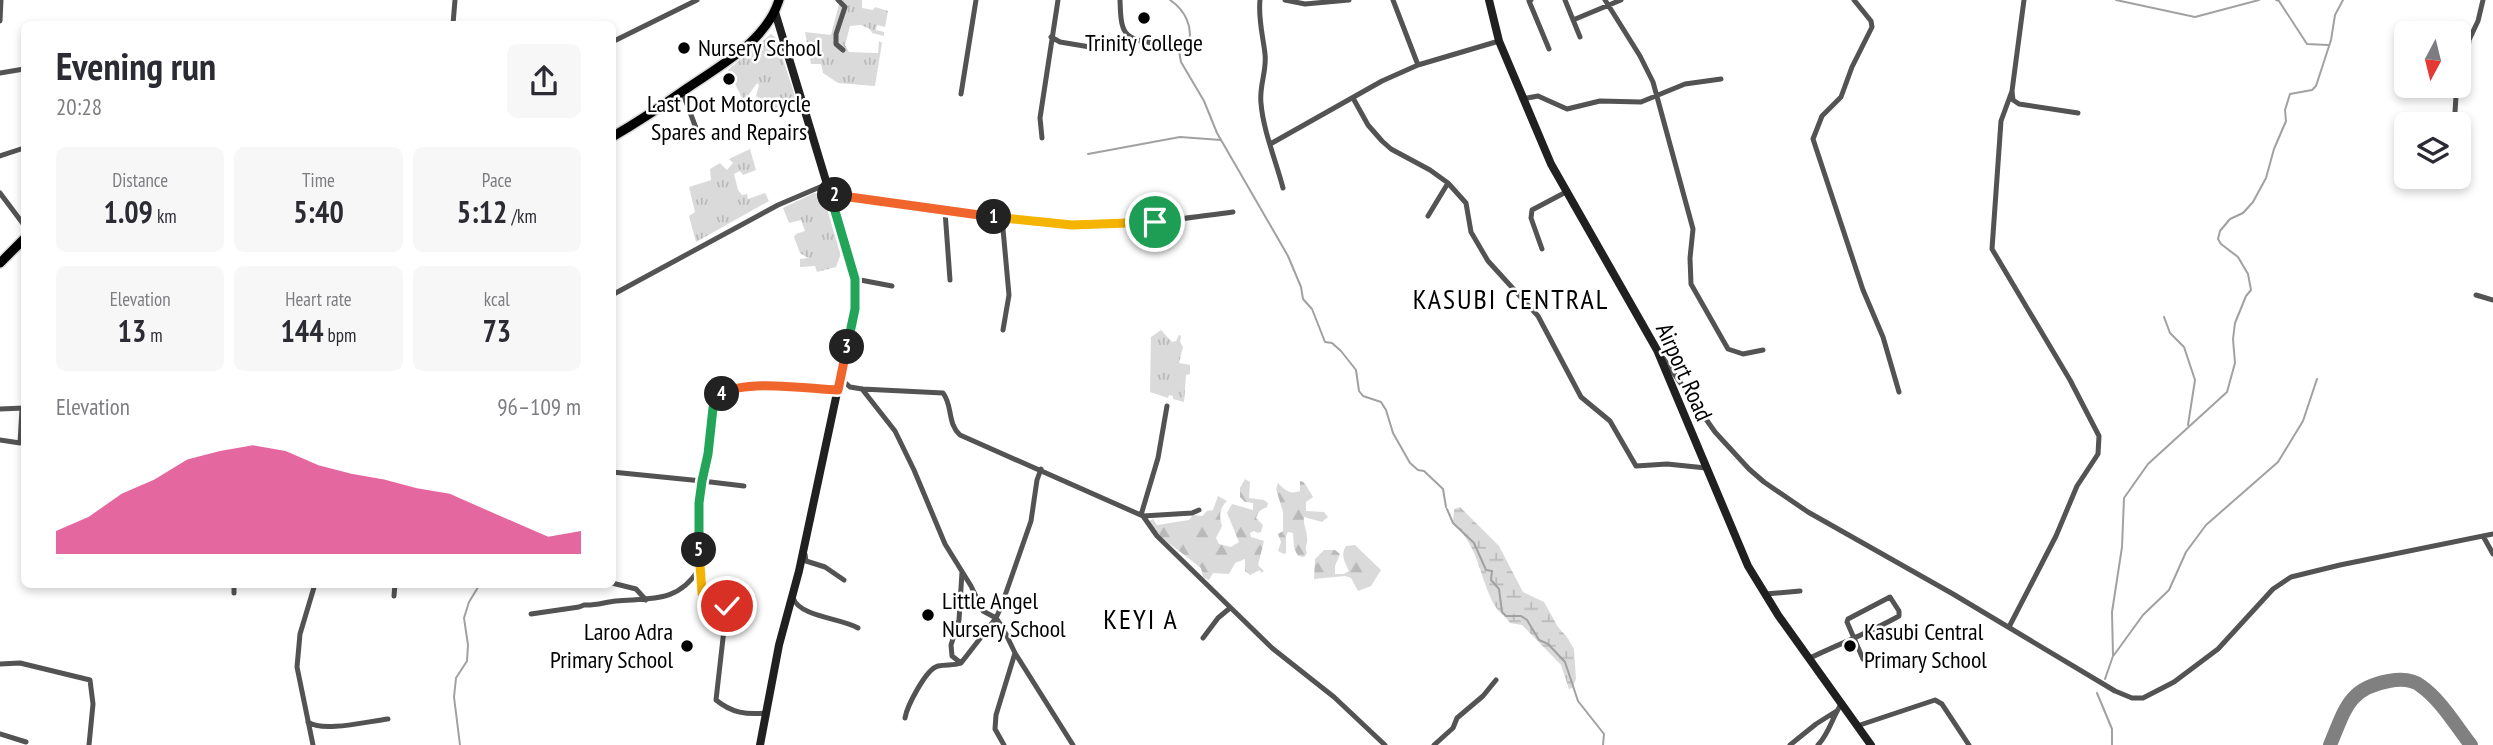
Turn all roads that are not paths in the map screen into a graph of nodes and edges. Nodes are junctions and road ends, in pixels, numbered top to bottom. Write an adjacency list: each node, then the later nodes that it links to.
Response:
1 (1, 0): 24 (street)
2 (455, 0): 25 (street)
3 (697, 0): 28 (street)
4 (779, 0): 22 (main road)
5 (838, 0): 33 (street)
6 (976, 0): 40 (street)
7 (1058, 0): 26 (street)
8 (1120, 0): 30 (street)
9 (1260, 0): 49 (street)
10 (1285, 0): 20 (street)
11 (1349, 0): 20 (street)
12 (1393, 0): 34 (street)
13 (1489, 0): 29 (street, Airport Road)
14 (1531, 0): 32 (street)
15 (1565, 0): 23 (street)
16 (1621, 0): 21 (street)
17 (1854, 0): 78 (street)
18 (2024, 0): 39 (street)
19 (2483, 0): 44 (street)
20 (1305, 2)
21 (1607, 3): 23 (street); 41 (street)
22 (775, 12): 38 (main road); 53 (street)
23 (1573, 20): 27 (street)
24 (0, 21)
25 (453, 21)
26 (1051, 37): 31 (street); 48 (street)
27 (1580, 37)
28 (616, 40)
29 (1499, 41): 34 (street); 43 (street, Airport Road)
30 (1156, 43)
31 (1090, 47)
32 (1549, 49)
33 (843, 50)
34 (1418, 65): 42 (street)
35 (21, 70): 36 (street)
36 (0, 73)
37 (1721, 79): 41 (street)
38 (682, 91): 46 (main road); 47 (street)
39 (2012, 91): 45 (street); 111 (street)
40 (961, 93)
41 (1656, 94): 43 (street); 74 (street)
42 (1353, 98): 49 (street); 52 (street)
43 (1522, 99): 55 (street, Airport Road)
44 (2455, 112)
45 (2078, 113)
46 (616, 135)
47 (699, 136)
48 (1042, 138)
49 (1272, 144): 54 (street)
50 (21, 149): 51 (street)
51 (0, 156)
52 (1448, 183): 60 (street); 84 (street)
53 (827, 184): 57 (street); 69 (street)
54 (1283, 188)
55 (1566, 192): 64 (street); 73 (street, Airport Road)
56 (0, 193): 62 (street)
57 (830, 194): 58 (street); 66 (street)
58 (945, 211): 61 (street); 67 (street)
59 (1233, 212): 61 (street)
60 (1428, 216)
61 (1002, 218): 72 (street)
62 (21, 221)
63 (21, 242): 65 (main road)
64 (1542, 248)
65 (0, 264)
66 (855, 279): 68 (street); 75 (street)
67 (950, 280)
68 (892, 286)
69 (616, 293)
70 (2476, 295): 71 (street)
71 (2493, 300)
72 (1003, 330)
73 (1657, 350): 84 (street, Airport Road); 111 (street)
74 (1763, 350)
75 (841, 379): 76 (street); 77 (street)
76 (862, 389): 85 (street); 96 (street)
77 (838, 390): 87 (street); 93 (street)
78 (1899, 392)
79 (1167, 406): 90 (street)
80 (21, 409): 81 (street)
81 (0, 410)
82 (21, 432): 83 (street)
83 (0, 439)
84 (1706, 468): 104 (street, Airport Road)
85 (1041, 469): 90 (street); 110 (street)
86 (616, 472): 87 (street)
87 (702, 481): 88 (street); 95 (street)
88 (744, 486)
89 (1199, 510): 90 (street)
90 (1142, 516): 108 (street)
91 (2493, 534): 92 (street)
92 (2483, 536): 94 (street); 111 (street)
93 (803, 548): 97 (street); 105 (street)
94 (2493, 554)
95 (699, 569): 107 (street); 123 (street)
96 (962, 572): 110 (street); 118 (street)
97 (844, 580)
98 (616, 584): 107 (street)
99 (234, 588): 103 (street)
100 (314, 588): 126 (street)
101 (395, 588): 106 (street)
102 (1800, 591): 104 (street)
103 (234, 593)
104 (1765, 594): 116 (street, Airport Road)
105 (792, 595): 112 (street); 123 (street)
106 (394, 596)
107 (646, 600): 109 (street)
108 (1230, 608): 114 (street); 135 (street)
109 (531, 614)
110 (996, 618): 115 (street); 118 (street)
111 (2008, 627)
112 (858, 628)
113 (1854, 637): 113 (street); 116 (street); 117 (street)
114 (1203, 638)
115 (1016, 653): 133 (street); 134 (street)
116 (1810, 658): 121 (street, Airport Road)
117 (1863, 659)
118 (961, 663): 124 (street)
119 (0, 664): 130 (street)
120 (1496, 680): 136 (street)
121 (1842, 703): 122 (street); 127 (street, Airport Road)
122 (1835, 712): 137 (street); 138 (street)
123 (767, 713): 132 (street)
124 (905, 718)
125 (388, 719): 126 (street)
126 (308, 722): 131 (street)
127 (1857, 726): 139 (street, Airport Road); 140 (street)
128 (0, 734): 129 (street)
129 (26, 742)
130 (89, 745)
131 (313, 745)
132 (762, 745)
133 (1004, 745)
134 (1073, 745)
135 (1385, 745)
136 (1434, 745)
137 (1790, 745)
138 (1818, 745)
139 (1871, 745)
140 (1969, 745)

